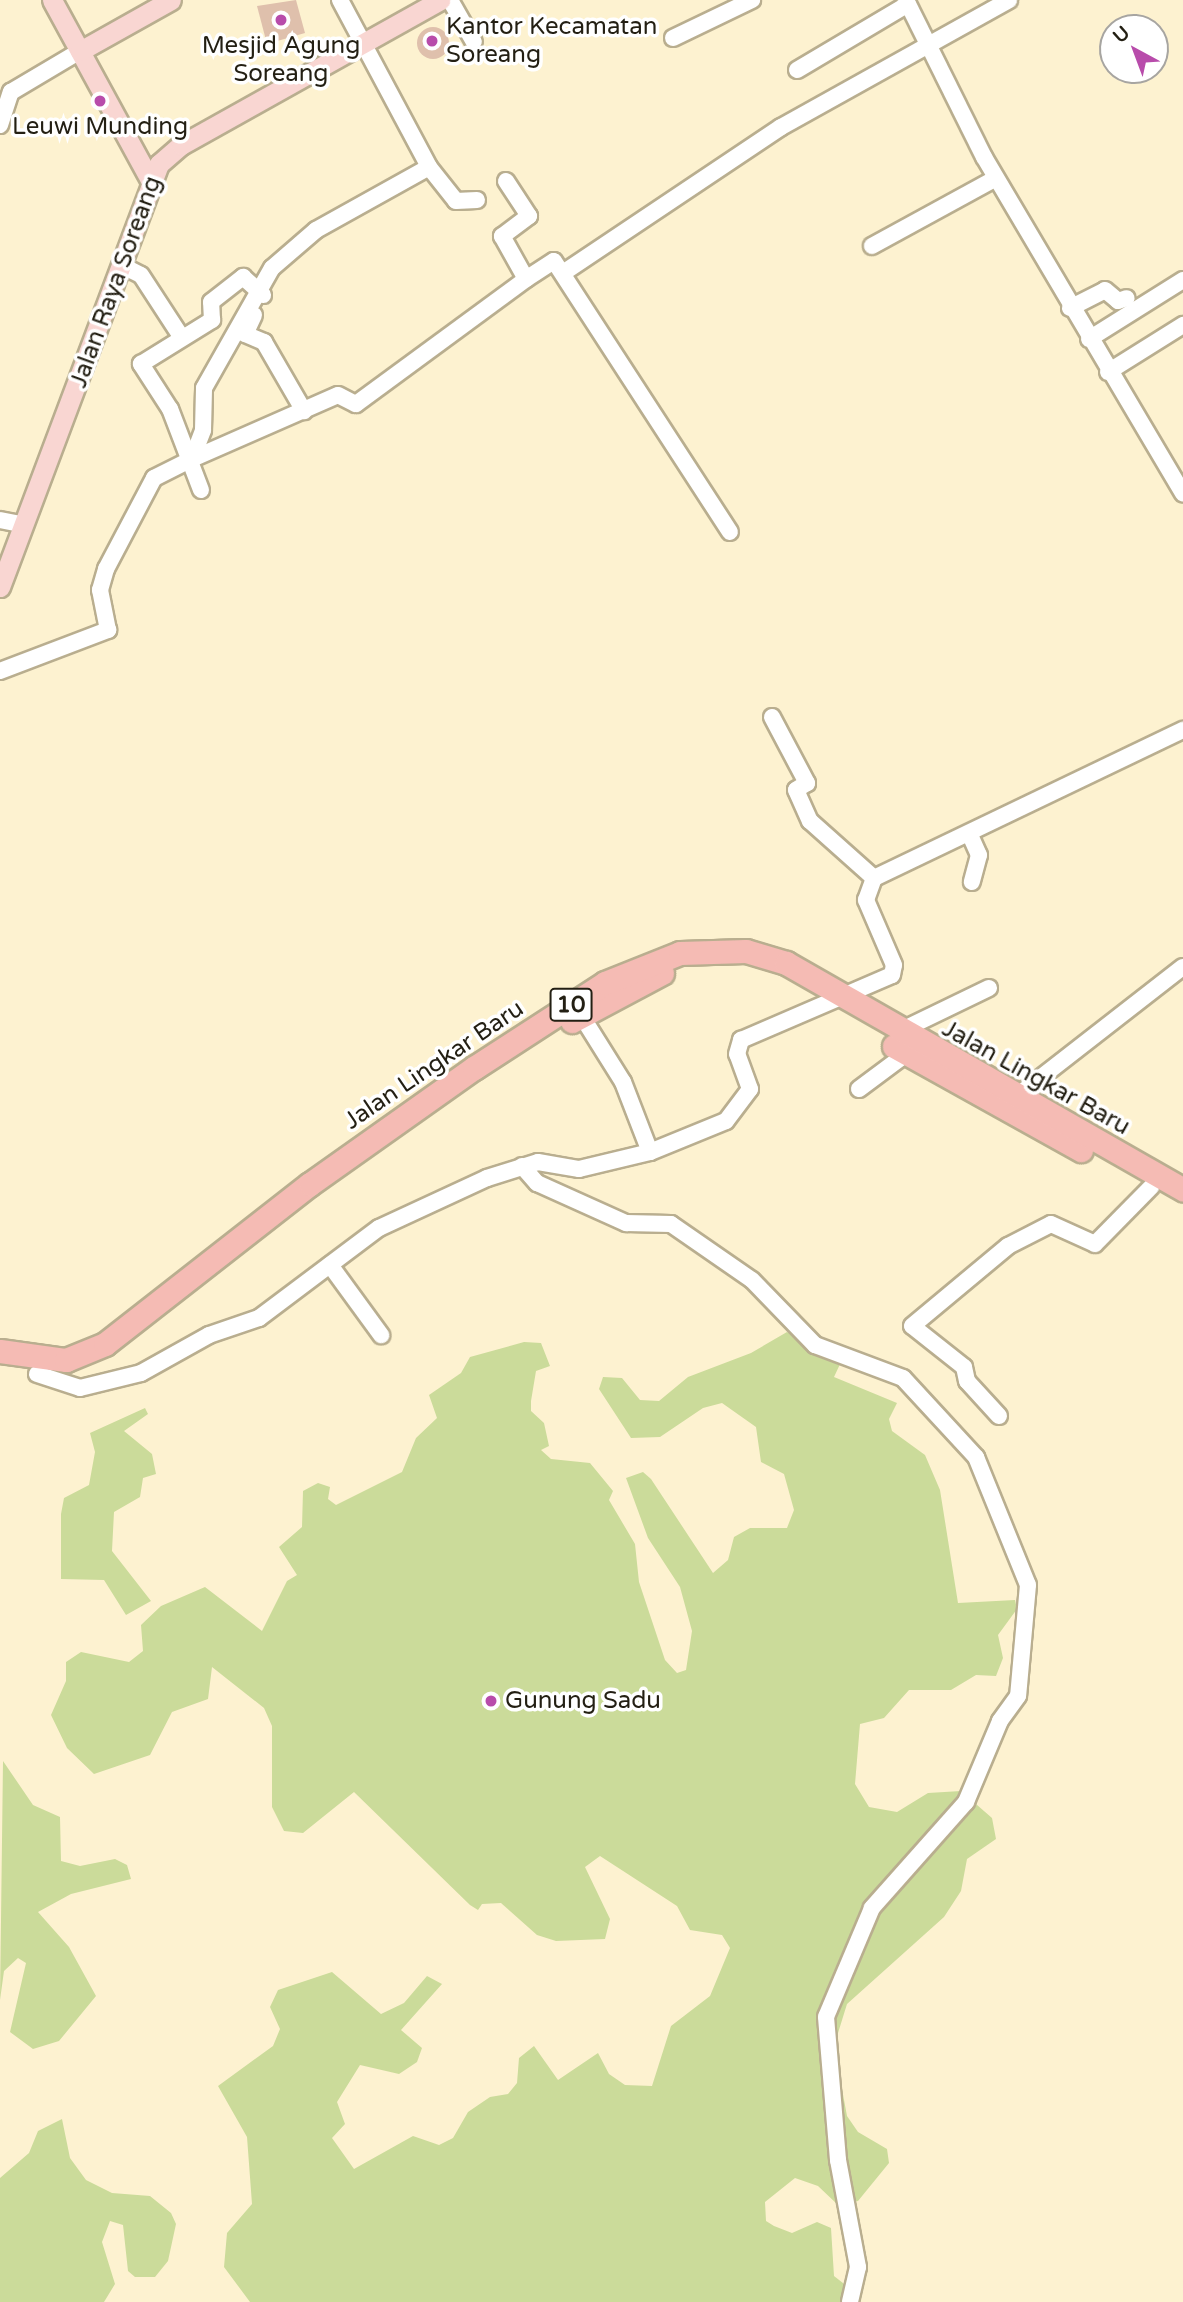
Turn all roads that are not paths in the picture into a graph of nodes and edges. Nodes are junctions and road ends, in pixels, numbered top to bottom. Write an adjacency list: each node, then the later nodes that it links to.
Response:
1 (52, 0): 13 (main road)
2 (171, 0): 13 (main road)
3 (340, 0): 12 (street)
4 (440, 0): 12 (main road, Jalan Raya Soreang)
5 (450, 0): 10 (street)
6 (752, 0): 9 (street)
7 (1009, 0): 11 (street)
8 (907, 2): 11 (street); 14 (street)
9 (673, 38)
10 (474, 42)
11 (927, 43): 17 (street); 23 (street)
12 (362, 46): 16 (street); 18 (main road, Jalan Raya Soreang)
13 (80, 51): 15 (street); 18 (main road)
14 (797, 70)
15 (0, 125)
16 (429, 167): 20 (street); 26 (street)
17 (996, 178): 21 (street); 28 (street)
18 (150, 180): 22 (main road, Jalan Raya Soreang)
19 (506, 181): 24 (street)
20 (477, 200)
21 (873, 246)
22 (121, 265): 30 (street); 38 (main road, Jalan Raya Soreang)
23 (562, 273): 24 (street); 39 (street)
24 (526, 279): 33 (street)
25 (1183, 280): 31 (street)
26 (259, 289): 30 (street); 33 (street); 34 (street)
27 (1126, 298): 28 (street)
28 (1070, 308): 31 (street)
29 (1183, 326): 32 (street)
30 (182, 338): 34 (street)
31 (1088, 339): 32 (street)
32 (1108, 372): 36 (street)
33 (304, 411): 34 (street)
34 (190, 455): 35 (street); 41 (street)
35 (201, 490)
36 (1183, 494)
37 (0, 520): 38 (street)
38 (25, 524): 40 (main road, Jalan Raya Soreang)
39 (730, 532)
40 (0, 587)
41 (0, 671)
42 (772, 717): 45 (street)
43 (1183, 730): 44 (street)
44 (970, 835): 45 (street); 46 (street)
45 (874, 878): 49 (street)
46 (972, 883)
47 (1183, 967): 54 (street)
48 (989, 988): 51 (street)
49 (833, 999): 50 (highway, Jalan Lingkar Baru / 10); 51 (highway, Jalan Lingkar Baru / 10); 52 (highway, Jalan Lingkar Baru / 10); 55 (street); 62 (highway, Jalan Lingkar Baru / 10)
50 (581, 1015): 55 (street); 64 (highway, Jalan Lingkar Baru / 10)
51 (898, 1032): 54 (highway, Jalan Lingkar Baru / 10)
52 (906, 1054): 53 (street); 57 (highway, Jalan Lingkar Baru / 10)
53 (859, 1089)
54 (1017, 1096): 58 (highway, Jalan Lingkar Baru / 10)
55 (650, 1152): 56 (street)
56 (522, 1166): 60 (street); 66 (street)
57 (1151, 1187): 59 (highway, Jalan Lingkar Baru / 10); 65 (street)
58 (1183, 1189)
59 (1183, 1204)
60 (330, 1265): 61 (street); 64 (street)
61 (381, 1335)
62 (0, 1351)
63 (0, 1365): 64 (highway, Jalan Lingkar Baru / 10)
64 (37, 1374)
65 (999, 1416)
66 (850, 2302)

